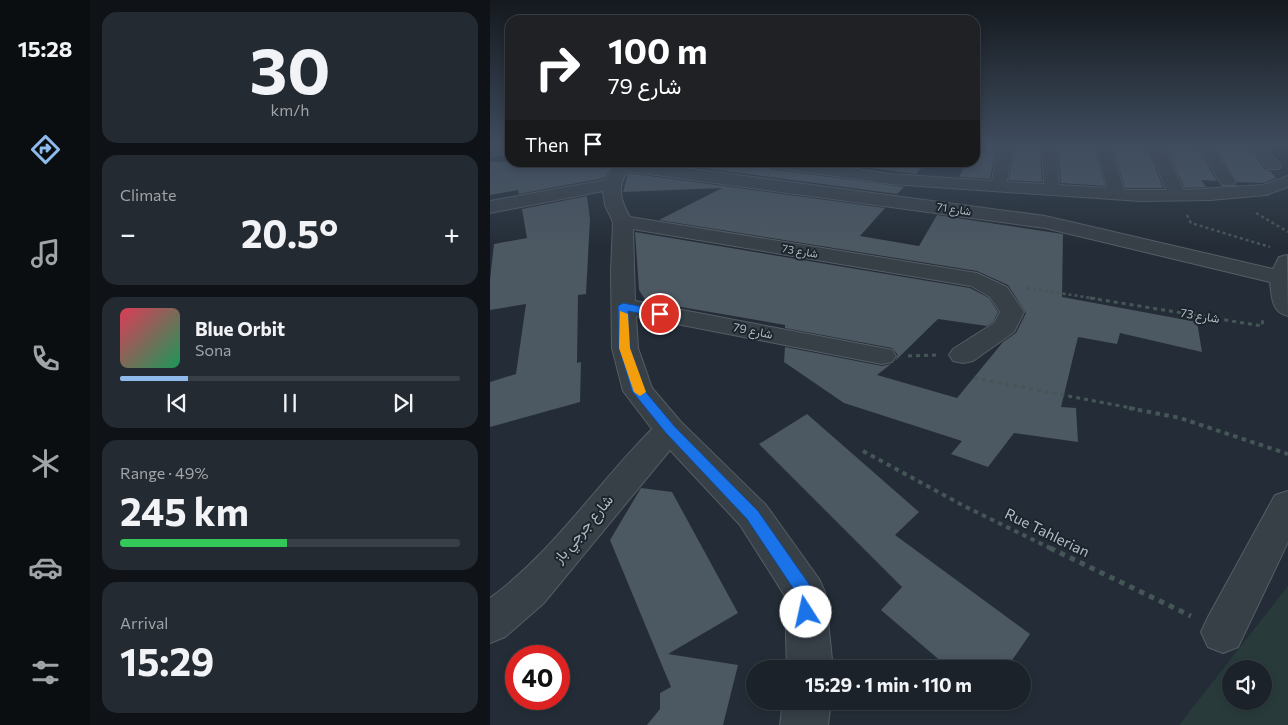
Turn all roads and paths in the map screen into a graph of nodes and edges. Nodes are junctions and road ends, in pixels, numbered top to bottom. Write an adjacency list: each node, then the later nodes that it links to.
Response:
1 (592, 178): 14 (street, شارع 71)
2 (618, 178): 15 (street)
3 (706, 178): 10 (street, شارع 71)
4 (767, 178): 10 (street)
5 (879, 178): 13 (street)
6 (1052, 178): 11 (street)
7 (1113, 178): 12 (street)
8 (1169, 178): 13 (street)
9 (1288, 181): 13 (street)
10 (763, 183): 16 (street, شارع 71)
11 (1052, 183)
12 (1116, 189)
13 (1176, 193): 16 (path)
14 (490, 207)
15 (623, 222): 17 (street, شارع 73); 18 (street)
16 (1280, 262): 19 (street)
17 (976, 280): 19 (path, شارع 73); 20 (street, شارع 73)
18 (623, 306): 21 (street, شارع 79); 22 (street)
19 (1287, 308)
20 (963, 355): 21 (path); 24 (path)
21 (882, 356)
22 (670, 430): 26 (street, شارع جرجي باز); 28 (street)
23 (862, 451): 27 (path, Rue Tahlerian)
24 (1288, 454)
25 (1288, 505): 27 (street)
26 (490, 623)
27 (1223, 632)
28 (809, 660)
29 (806, 710): 30 (street)
30 (804, 725)

